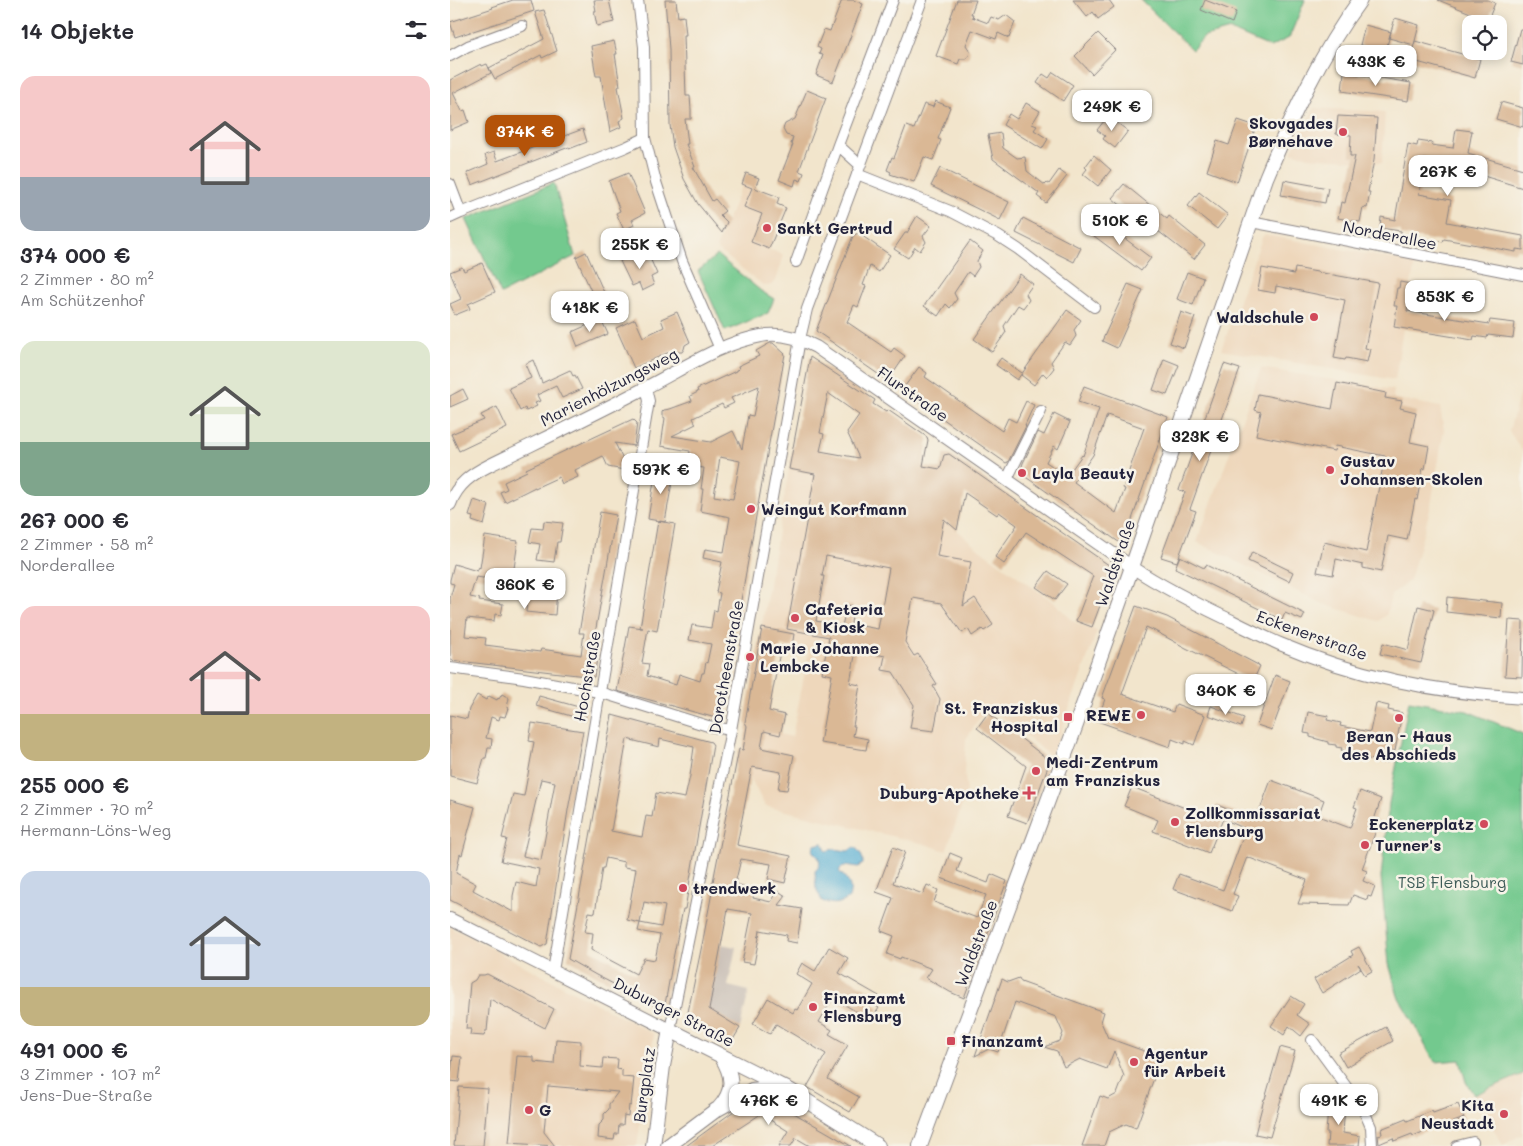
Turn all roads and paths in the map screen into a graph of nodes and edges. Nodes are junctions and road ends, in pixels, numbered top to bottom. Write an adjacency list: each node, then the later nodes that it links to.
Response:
1 (638, 0): 7 (street)
2 (893, 0): 8 (street)
3 (922, 0): 9 (street)
4 (1360, 0): 13 (main road, Waldstraße)
5 (522, 26): 6 (street)
6 (450, 56)
7 (645, 138): 11 (street); 18 (street)
8 (838, 145): 9 (street); 14 (street)
9 (859, 169): 16 (street); 17 (street, Dorotheenstraße)
10 (450, 184): 11 (street)
11 (461, 212): 12 (street)
12 (450, 218)
13 (1251, 222): 15 (street, Norderallee); 23 (main road, Waldstraße)
14 (796, 262)
15 (1523, 275)
16 (1094, 307)
17 (800, 339): 18 (street, Marienhölzungsweg); 21 (street, Flurstraße); 27 (street, Dorotheenstraße)
18 (720, 349): 19 (street, Marienhölzungsweg)
19 (646, 388): 22 (street, Marienhölzungsweg); 25 (street, Hochstraße)
20 (1041, 411): 21 (street)
21 (1007, 479): 23 (street, Flurstraße)
22 (450, 504)
23 (1132, 567): 26 (street, Eckenerstraße); 39 (main road, Waldstraße)
24 (450, 668): 25 (street)
25 (600, 692): 27 (street); 29 (street, Hochstraße)
26 (1523, 698)
27 (730, 730): 30 (street, Dorotheenstraße)
28 (450, 918): 29 (street, Duburger Straße)
29 (553, 971): 30 (street, Duburger Straße)
30 (670, 1030): 32 (main road, Duburger Straße); 36 (main road, Burgplatz)
31 (1312, 1040): 40 (street)
32 (721, 1056): 33 (main road, Duburger Straße); 34 (main road)
33 (791, 1091): 34 (main road); 38 (main road, Duburger Straße)
34 (716, 1110): 37 (main road)
35 (1473, 1142): 41 (street)
36 (653, 1146)
37 (669, 1146)
38 (878, 1146)
39 (920, 1146)
40 (1372, 1146)
41 (1457, 1146)

